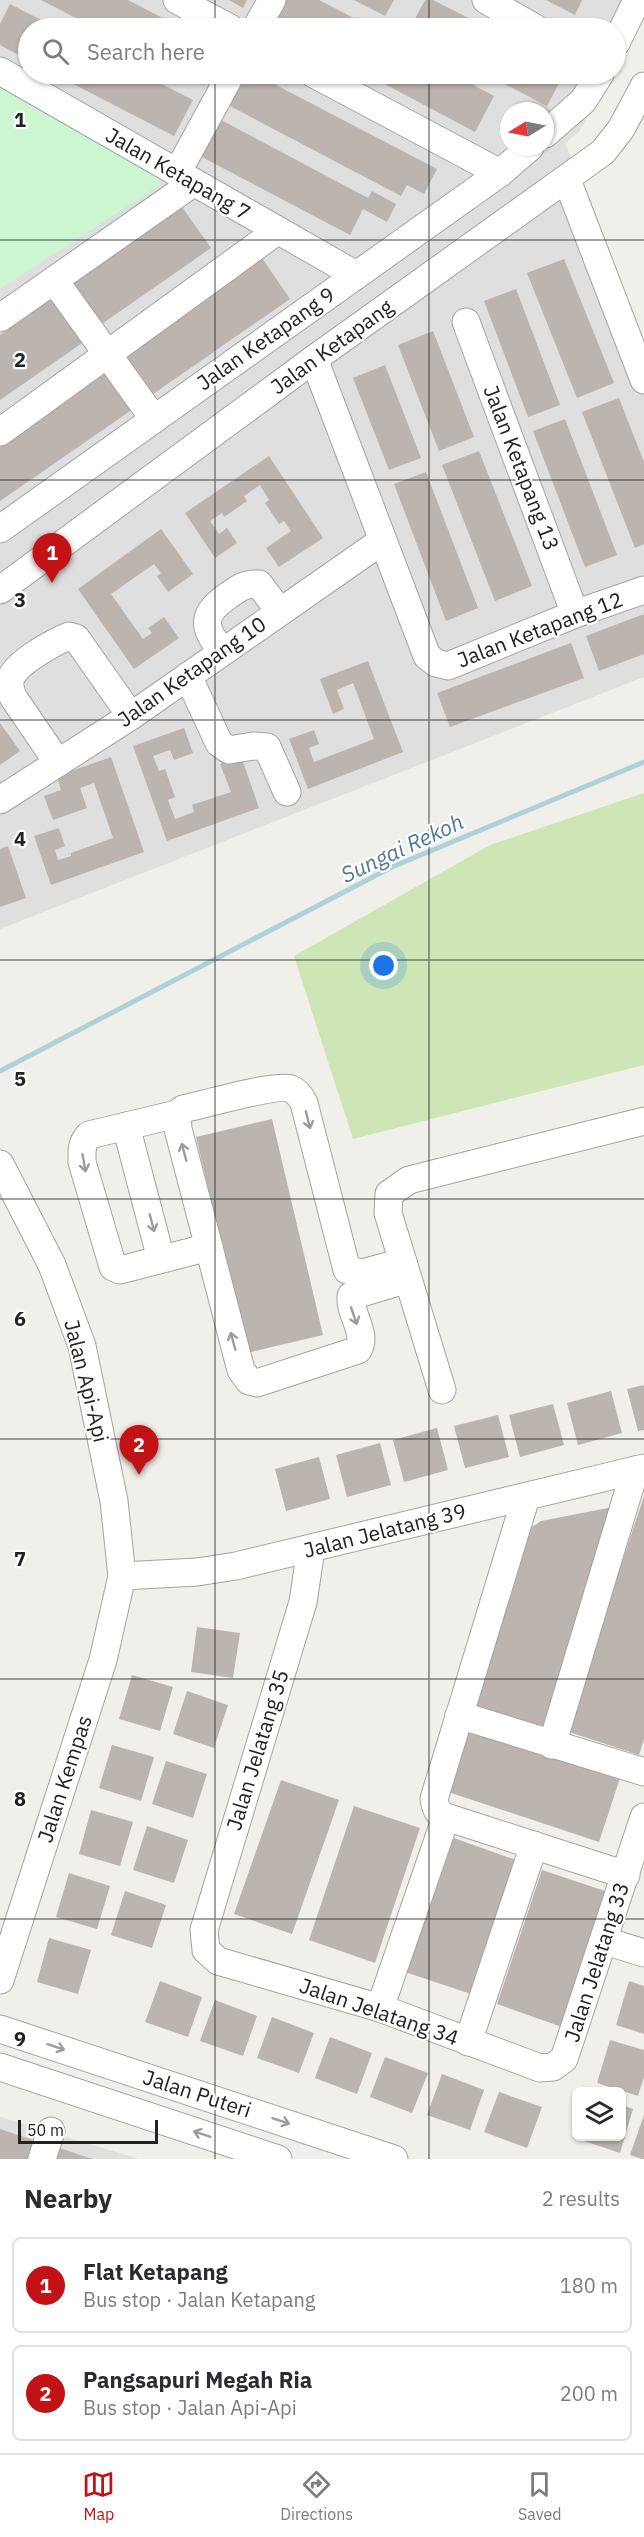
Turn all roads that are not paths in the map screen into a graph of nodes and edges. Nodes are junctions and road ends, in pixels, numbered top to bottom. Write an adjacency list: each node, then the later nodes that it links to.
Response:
1 (177, 0): 5 (street)
2 (272, 0): 6 (street)
3 (486, 0): 7 (street)
4 (637, 0): 8 (street)
5 (211, 18)
6 (262, 18)
7 (518, 18)
8 (626, 22)
9 (0, 71): 10 (street, Jalan Ketapang 7)
10 (18, 81)
11 (22, 84): 19 (street, Jalan Ketapang 7)
12 (227, 84): 19 (street)
13 (333, 84): 18 (street)
14 (593, 84): 16 (street)
15 (644, 86): 20 (street, Jalan Ketapang)
16 (554, 126)
17 (520, 156): 18 (street, Jalan Ketapang 9)
18 (500, 173): 22 (street, Jalan Ketapang 9)
19 (185, 178): 21 (street, Jalan Ketapang 7); 23 (street)
20 (567, 180): 27 (street, Jalan Ketapang); 28 (street)
21 (277, 231): 22 (street, Jalan Ketapang 7); 26 (street)
22 (356, 275): 29 (street, Jalan Ketapang 9)
23 (54, 280): 24 (street); 26 (street)
24 (0, 318)
25 (466, 322): 36 (street, Jalan Ketapang 13)
26 (107, 354): 29 (street); 30 (street)
27 (314, 359): 32 (street); 33 (street, Jalan Ketapang)
28 (644, 380)
29 (154, 419): 31 (street, Jalan Ketapang 9)
30 (0, 432)
31 (0, 529)
32 (382, 541): 35 (street, Jalan Ketapang 10); 36 (street, Jalan Ketapang 12)
33 (0, 590)
34 (644, 590): 36 (street, Jalan Ketapang 12)
35 (280, 612): 37 (street, Jalan Ketapang 10); 37 (street)
36 (576, 614)
37 (222, 652): 38 (street, Jalan Ketapang 10)
38 (188, 676): 39 (street, Jalan Ketapang 10); 41 (street)
39 (131, 716): 40 (street, Jalan Ketapang 10); 40 (street)
40 (58, 762): 42 (street, Jalan Ketapang 10)
41 (287, 792)
42 (0, 800)
43 (177, 1114): 45 (street); 47 (street, one-way to 43); 49 (street, one-way to 49)
44 (644, 1121): 49 (street)
45 (126, 1126): 48 (street, one-way to 48); 48 (street, one-way to 48)
46 (3, 1168): 54 (street, Jalan Api-Api)
47 (209, 1247): 48 (street); 49 (street, one-way to 47)
48 (161, 1259)
49 (406, 1270): 50 (street)
50 (442, 1390)
51 (639, 1469): 52 (street, Jalan Jelatang 39); 56 (street)
52 (526, 1497): 53 (street, Jalan Jelatang 39); 55 (street)
53 (311, 1549): 54 (street, Jalan Jelatang 39); 63 (street, Jalan Jelatang 35)
54 (122, 1576): 65 (street, Jalan Kempas)
55 (459, 1715): 56 (street); 58 (street)
56 (552, 1745): 57 (street)
57 (644, 1772)
58 (441, 1813): 60 (street); 66 (street)
59 (644, 1817): 61 (street, Jalan Jelatang 33)
60 (534, 1845): 61 (street); 68 (street)
61 (626, 1875): 62 (street, Jalan Jelatang 33)
62 (605, 1941): 64 (street); 70 (street, Jalan Jelatang 33)
63 (206, 1950): 66 (street, Jalan Jelatang 34)
64 (644, 1953)
65 (0, 1980)
66 (380, 2008): 68 (street, Jalan Jelatang 34)
67 (0, 2029): 74 (street, Jalan Puteri, one-way to 74)
68 (468, 2042): 70 (street, Jalan Jelatang 34)
69 (0, 2067): 73 (street, Jalan Puteri, one-way to 69)
70 (554, 2067)
71 (51, 2131): 72 (street)
72 (42, 2159)
73 (278, 2159)
74 (394, 2159)

